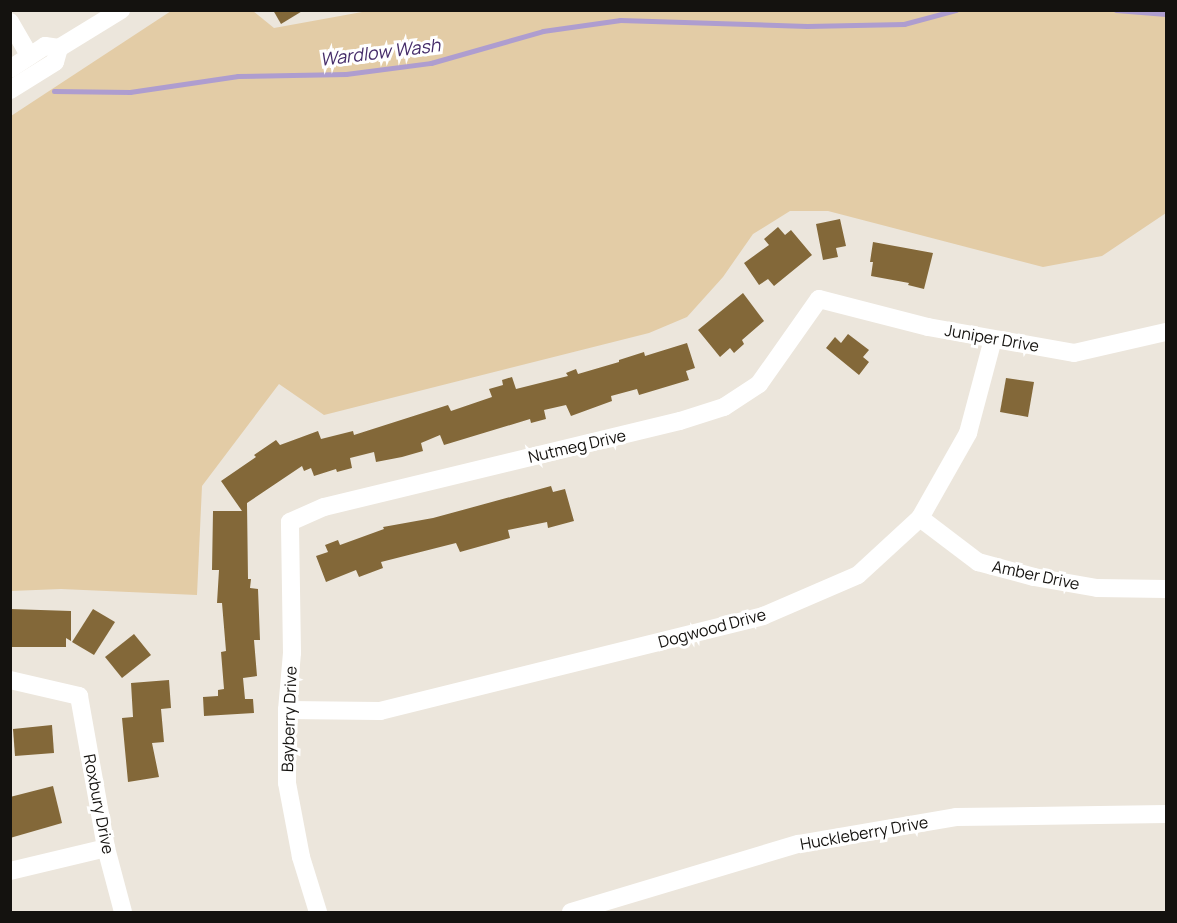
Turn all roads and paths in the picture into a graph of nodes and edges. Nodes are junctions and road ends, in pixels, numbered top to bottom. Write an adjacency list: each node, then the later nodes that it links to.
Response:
1 (121, 10): 3 (street)
2 (10, 22): 4 (street)
3 (59, 48): 4 (street); 6 (street)
4 (30, 56): 5 (street)
5 (10, 69)
6 (10, 90)
7 (819, 299): 9 (street, Juniper Drive); 11 (street, Nutmeg Drive)
8 (1167, 332): 9 (street, Juniper Drive)
9 (993, 339): 10 (street, Dogwood Drive)
10 (920, 518): 12 (street, Amber Drive); 14 (street, Dogwood Drive)
11 (290, 522): 14 (street, Bayberry Drive)
12 (1167, 589)
13 (10, 680): 16 (street, Roxbury Drive)
14 (287, 710): 19 (street, Bayberry Drive)
15 (1167, 814): 20 (street, Huckleberry Drive)
16 (106, 848): 17 (street); 18 (street, Roxbury Drive)
17 (10, 871)
18 (123, 912)
19 (318, 912)
20 (571, 912)

